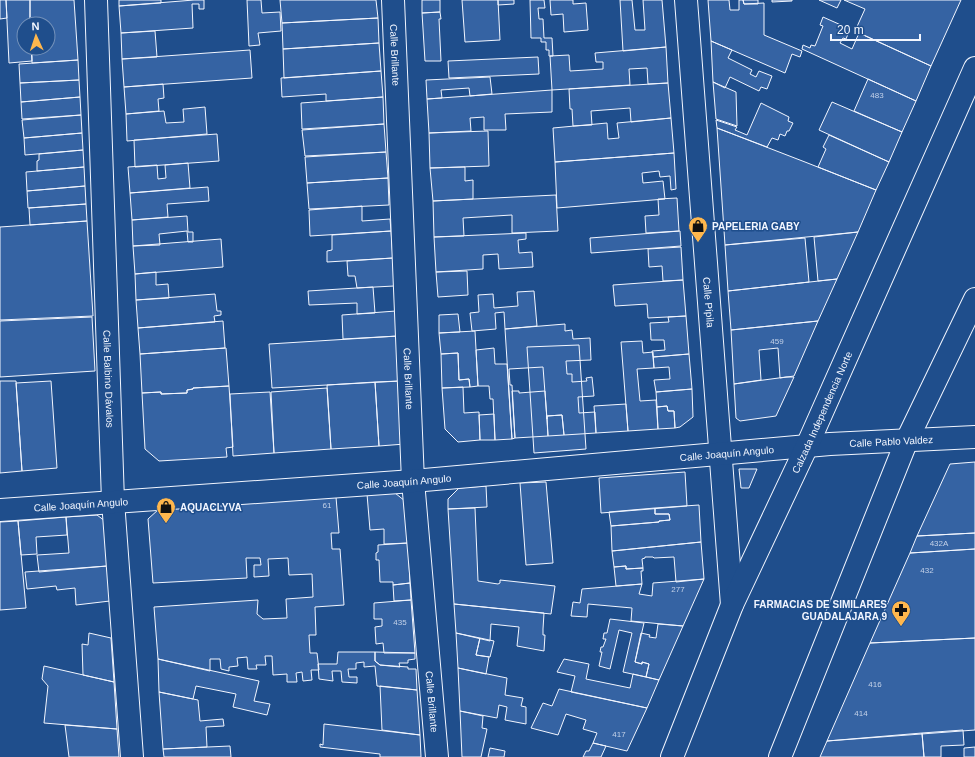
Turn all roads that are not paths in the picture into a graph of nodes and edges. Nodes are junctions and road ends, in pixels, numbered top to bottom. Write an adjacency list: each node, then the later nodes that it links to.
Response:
1 (96, 0): 11 (street, Calle Balbino Dávalos)
2 (393, 0): 10 (street, Calle Brillante)
3 (686, 0): 9 (street, Calle Pípila)
4 (975, 68): 8 (street, Calzada Independencia Norte)
5 (975, 299): 7 (street)
6 (975, 437): 7 (street, Calle Pablo Valdez)
7 (907, 440): 8 (street, Calle Pablo Valdez); 17 (street)
8 (807, 446): 9 (street, Calle Joaquín Angulo); 13 (street, Calzada Independencia Norte)
9 (720, 454): 10 (street, Calle Joaquín Angulo); 13 (street, Calle Pípila)
10 (412, 481): 11 (street, Calle Joaquín Angulo); 15 (street, Calle Brillante)
11 (113, 501): 12 (street, Calle Joaquín Angulo); 14 (street, Calle Balbino Dávalos)
12 (0, 510)
13 (732, 605): 16 (street, Calzada Independencia Norte)
14 (132, 757)
15 (437, 757)
16 (672, 757)
17 (780, 757)

